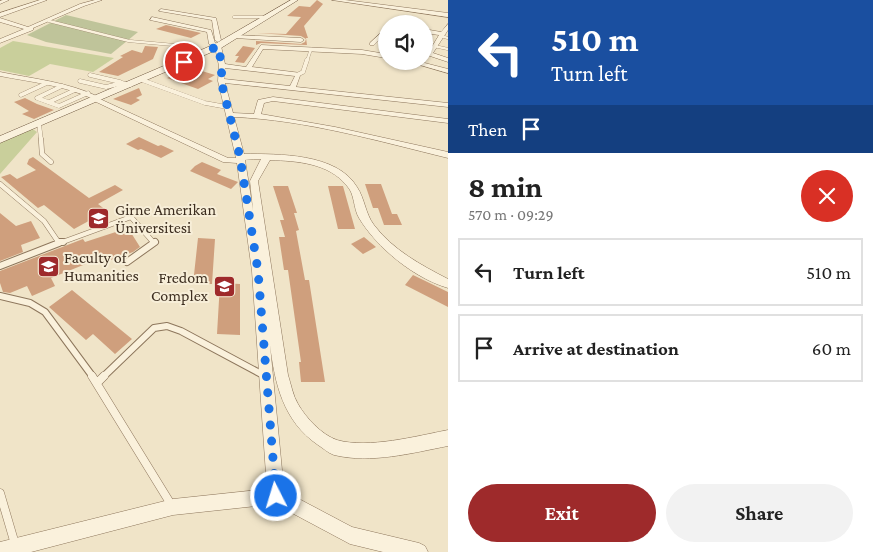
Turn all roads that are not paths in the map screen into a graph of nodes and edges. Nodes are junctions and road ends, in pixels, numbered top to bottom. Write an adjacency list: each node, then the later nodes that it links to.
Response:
1 (7, 0): 6 (street)
2 (44, 0): 9 (street)
3 (100, 0): 14 (street)
4 (295, 0): 12 (street)
5 (334, 0): 10 (street)
6 (0, 2)
7 (165, 5): 8 (street)
8 (161, 10): 24 (street); 24 (street)
9 (0, 15)
10 (448, 15)
11 (234, 17): 12 (lane)
12 (268, 18): 18 (street)
13 (0, 20): 16 (street)
14 (49, 20): 16 (street); 23 (lane)
15 (448, 26): 17 (street)
16 (30, 29): 21 (street)
17 (444, 36): 25 (street)
18 (236, 37): 20 (street); 24 (street)
19 (378, 38): 22 (street)
20 (301, 40)
21 (0, 41)
22 (372, 44)
23 (174, 45)
24 (220, 45): 30 (street); 37 (street)
25 (434, 46): 26 (lane); 29 (street)
26 (448, 49)
27 (311, 50): 28 (street); 32 (street); 35 (lane)
28 (378, 55)
29 (448, 60)
30 (222, 66): 32 (street); 39 (street)
31 (433, 67): 33 (street)
32 (248, 68): 35 (street)
33 (448, 71)
34 (0, 74): 40 (street)
35 (299, 74): 43 (street)
36 (90, 76): 41 (lane)
37 (142, 80): 41 (street); 49 (lane)
38 (80, 81): 41 (lane)
39 (221, 81): 43 (street); 49 (street)
40 (47, 83): 42 (street); 45 (lane)
41 (126, 84): 46 (street)
42 (62, 86): 44 (street); 47 (lane)
43 (293, 87): 48 (street)
44 (75, 90): 46 (street); 47 (lane)
45 (21, 95)
46 (93, 97): 47 (lane); 52 (street); 56 (street)
47 (49, 102)
48 (448, 105)
49 (228, 111): 50 (street); 56 (street)
50 (257, 116): 51 (street); 54 (street)
51 (448, 121)
52 (39, 123): 53 (street); 57 (lane)
53 (0, 140)
54 (448, 155)
55 (267, 157): 56 (street); 62 (street); 66 (street)
56 (240, 159): 64 (street)
57 (51, 162)
58 (0, 184): 59 (lane)
59 (59, 243): 60 (lane); 61 (lane)
60 (127, 262)
61 (0, 266)
62 (448, 284)
63 (0, 296): 65 (lane)
64 (267, 377): 65 (lane); 68 (street)
65 (97, 383): 69 (lane)
66 (448, 438)
67 (0, 493): 70 (lane)
68 (276, 496): 69 (street); 71 (street)
69 (173, 507): 70 (street)
70 (8, 549)
71 (418, 552)

